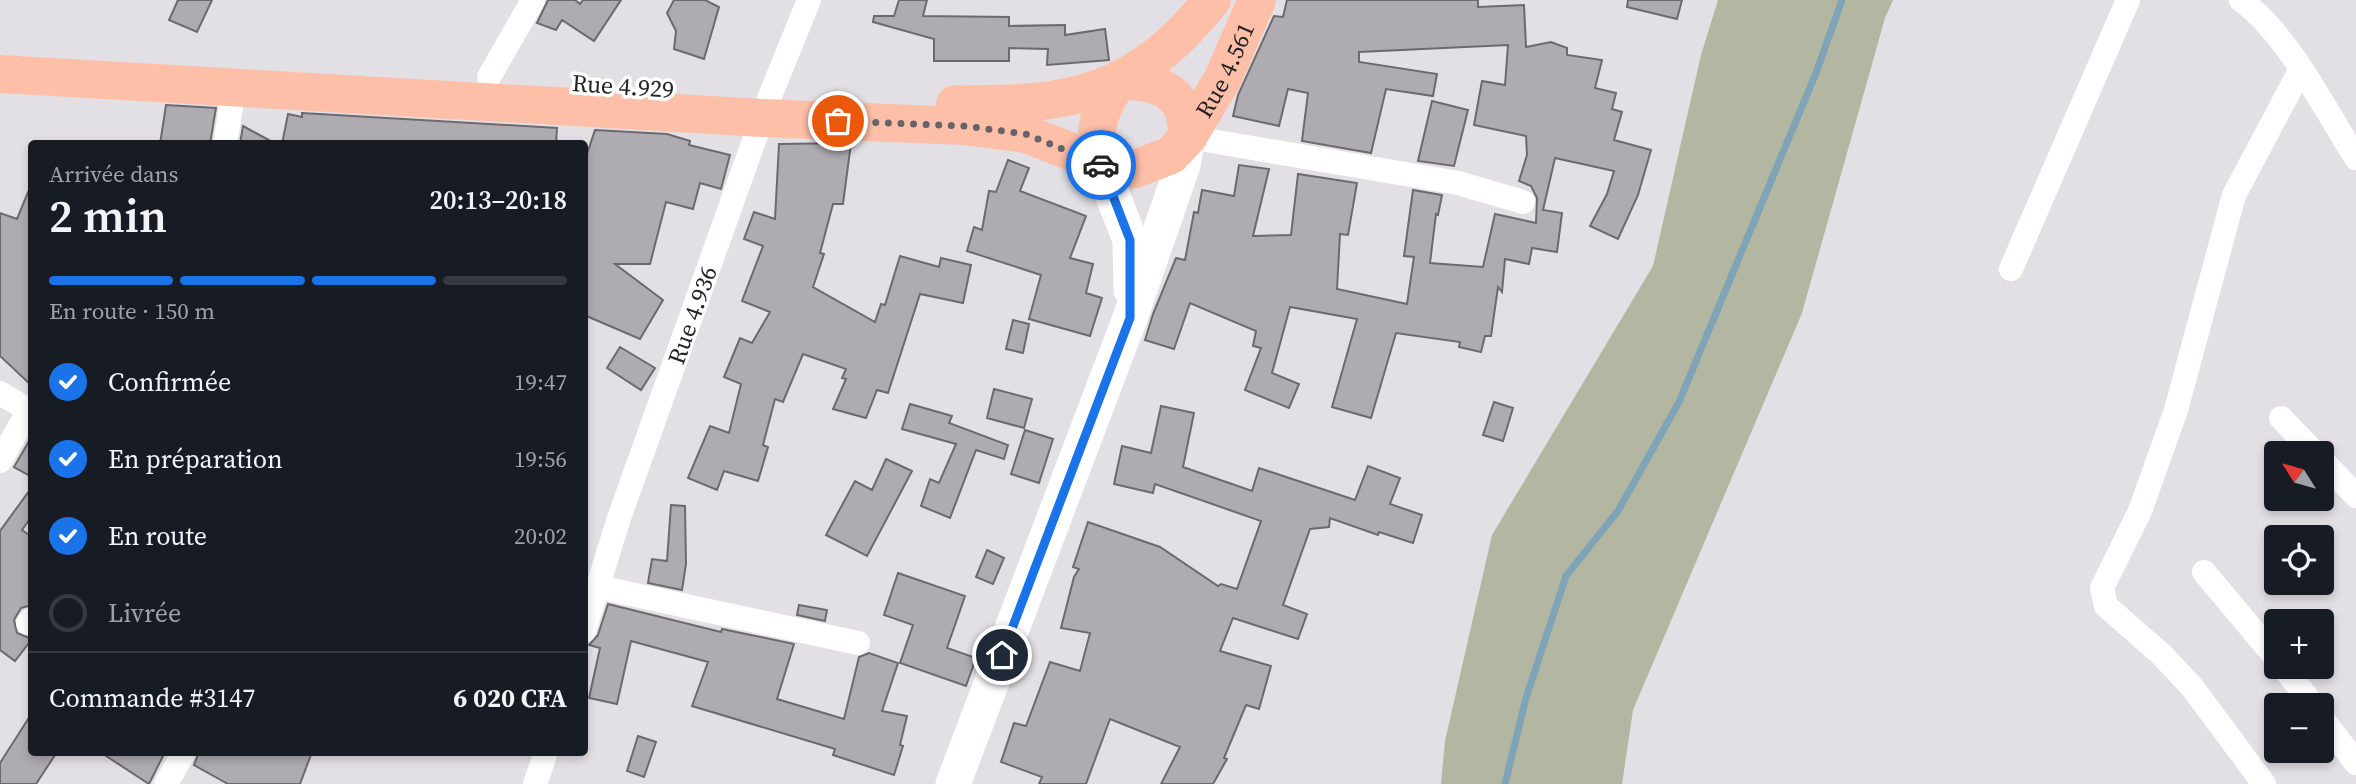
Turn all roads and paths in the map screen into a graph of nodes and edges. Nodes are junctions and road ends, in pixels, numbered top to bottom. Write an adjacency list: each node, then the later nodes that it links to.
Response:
1 (533, 0): 10 (street)
2 (809, 0): 13 (street, Rue 4.936)
3 (1212, 0): 11 (main road, Rue 4.929)
4 (1257, 0): 14 (main road, Rue 4.561)
5 (2128, 0): 19 (street)
6 (2241, 0): 8 (street)
7 (0, 48): 10 (main road, Rue 4.929)
8 (2300, 71): 16 (street); 43 (street)
9 (0, 74): 12 (main road, Rue 4.929)
10 (489, 77): 13 (main road, Rue 4.929)
11 (1118, 83): 13 (main road, Rue 4.929); 14 (main road); 17 (main road)
12 (228, 87): 13 (main road, Rue 4.929); 15 (street)
13 (766, 107): 17 (main road, Rue 4.929); 30 (street, Rue 4.936)
14 (1188, 137): 17 (main road, Rue 4.561); 18 (street); 20 (main road, Rue 4.561)
15 (226, 140)
16 (2356, 158)
17 (1118, 166): 20 (main road, Rue 4.561)
18 (1523, 202)
19 (2011, 270)
20 (1130, 318): 42 (main road, Rue 4.561)
21 (0, 393): 22 (street)
22 (28, 410)
23 (28, 414): 26 (street)
24 (2281, 418): 25 (street)
25 (2303, 441)
26 (0, 461)
27 (2334, 473): 28 (street)
28 (2356, 496)
29 (2204, 572): 33 (street)
30 (598, 587): 31 (street, Rue 4.936); 32 (street)
31 (588, 618)
32 (858, 643)
33 (2264, 644)
34 (2292, 679): 35 (street)
35 (2304, 693)
36 (2334, 734): 39 (street)
37 (182, 756): 40 (street)
38 (545, 756): 41 (street)
39 (2356, 762)
40 (166, 784)
41 (535, 784)
42 (953, 784)
43 (2264, 784)

